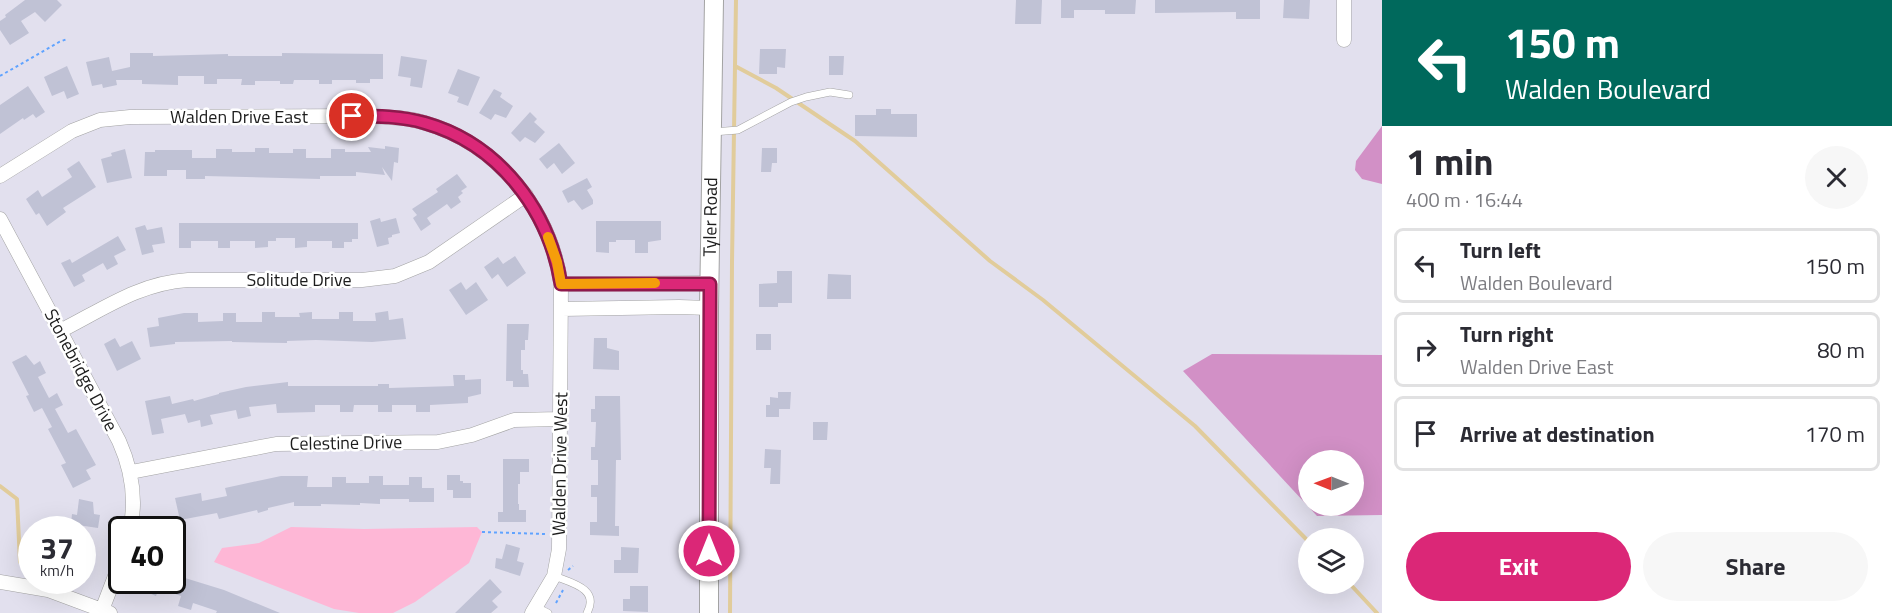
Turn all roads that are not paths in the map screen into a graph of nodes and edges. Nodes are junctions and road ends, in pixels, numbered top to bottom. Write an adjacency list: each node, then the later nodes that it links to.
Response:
1 (714, 0): 5 (street, Tyler Road)
2 (1344, 0): 3 (street)
3 (1344, 40)
4 (849, 95): 5 (lane)
5 (713, 132): 10 (street, Tyler Road)
6 (0, 176): 7 (street, Walden Drive East)
7 (526, 195): 9 (street, Walden Drive East); 13 (street, Solitude Drive)
8 (0, 219): 13 (street, Stonebridge Drive)
9 (561, 284): 10 (street); 12 (street, Walden Drive East)
10 (710, 284): 11 (street, Tyler Road)
11 (709, 308): 12 (street); 23 (street, Tyler Road)
12 (562, 309): 14 (street, Walden Drive West)
13 (60, 331): 15 (street, Stonebridge Drive)
14 (560, 419): 15 (street, Celestine Drive); 17 (street, Walden Drive West)
15 (131, 472): 16 (street, Stonebridge Drive)
16 (132, 516)
17 (554, 576): 21 (street, Walden Drive West); 22 (lane)
18 (0, 582): 20 (street)
19 (111, 594): 20 (street)
20 (106, 611)
21 (539, 611)
22 (587, 613)
23 (709, 613)

